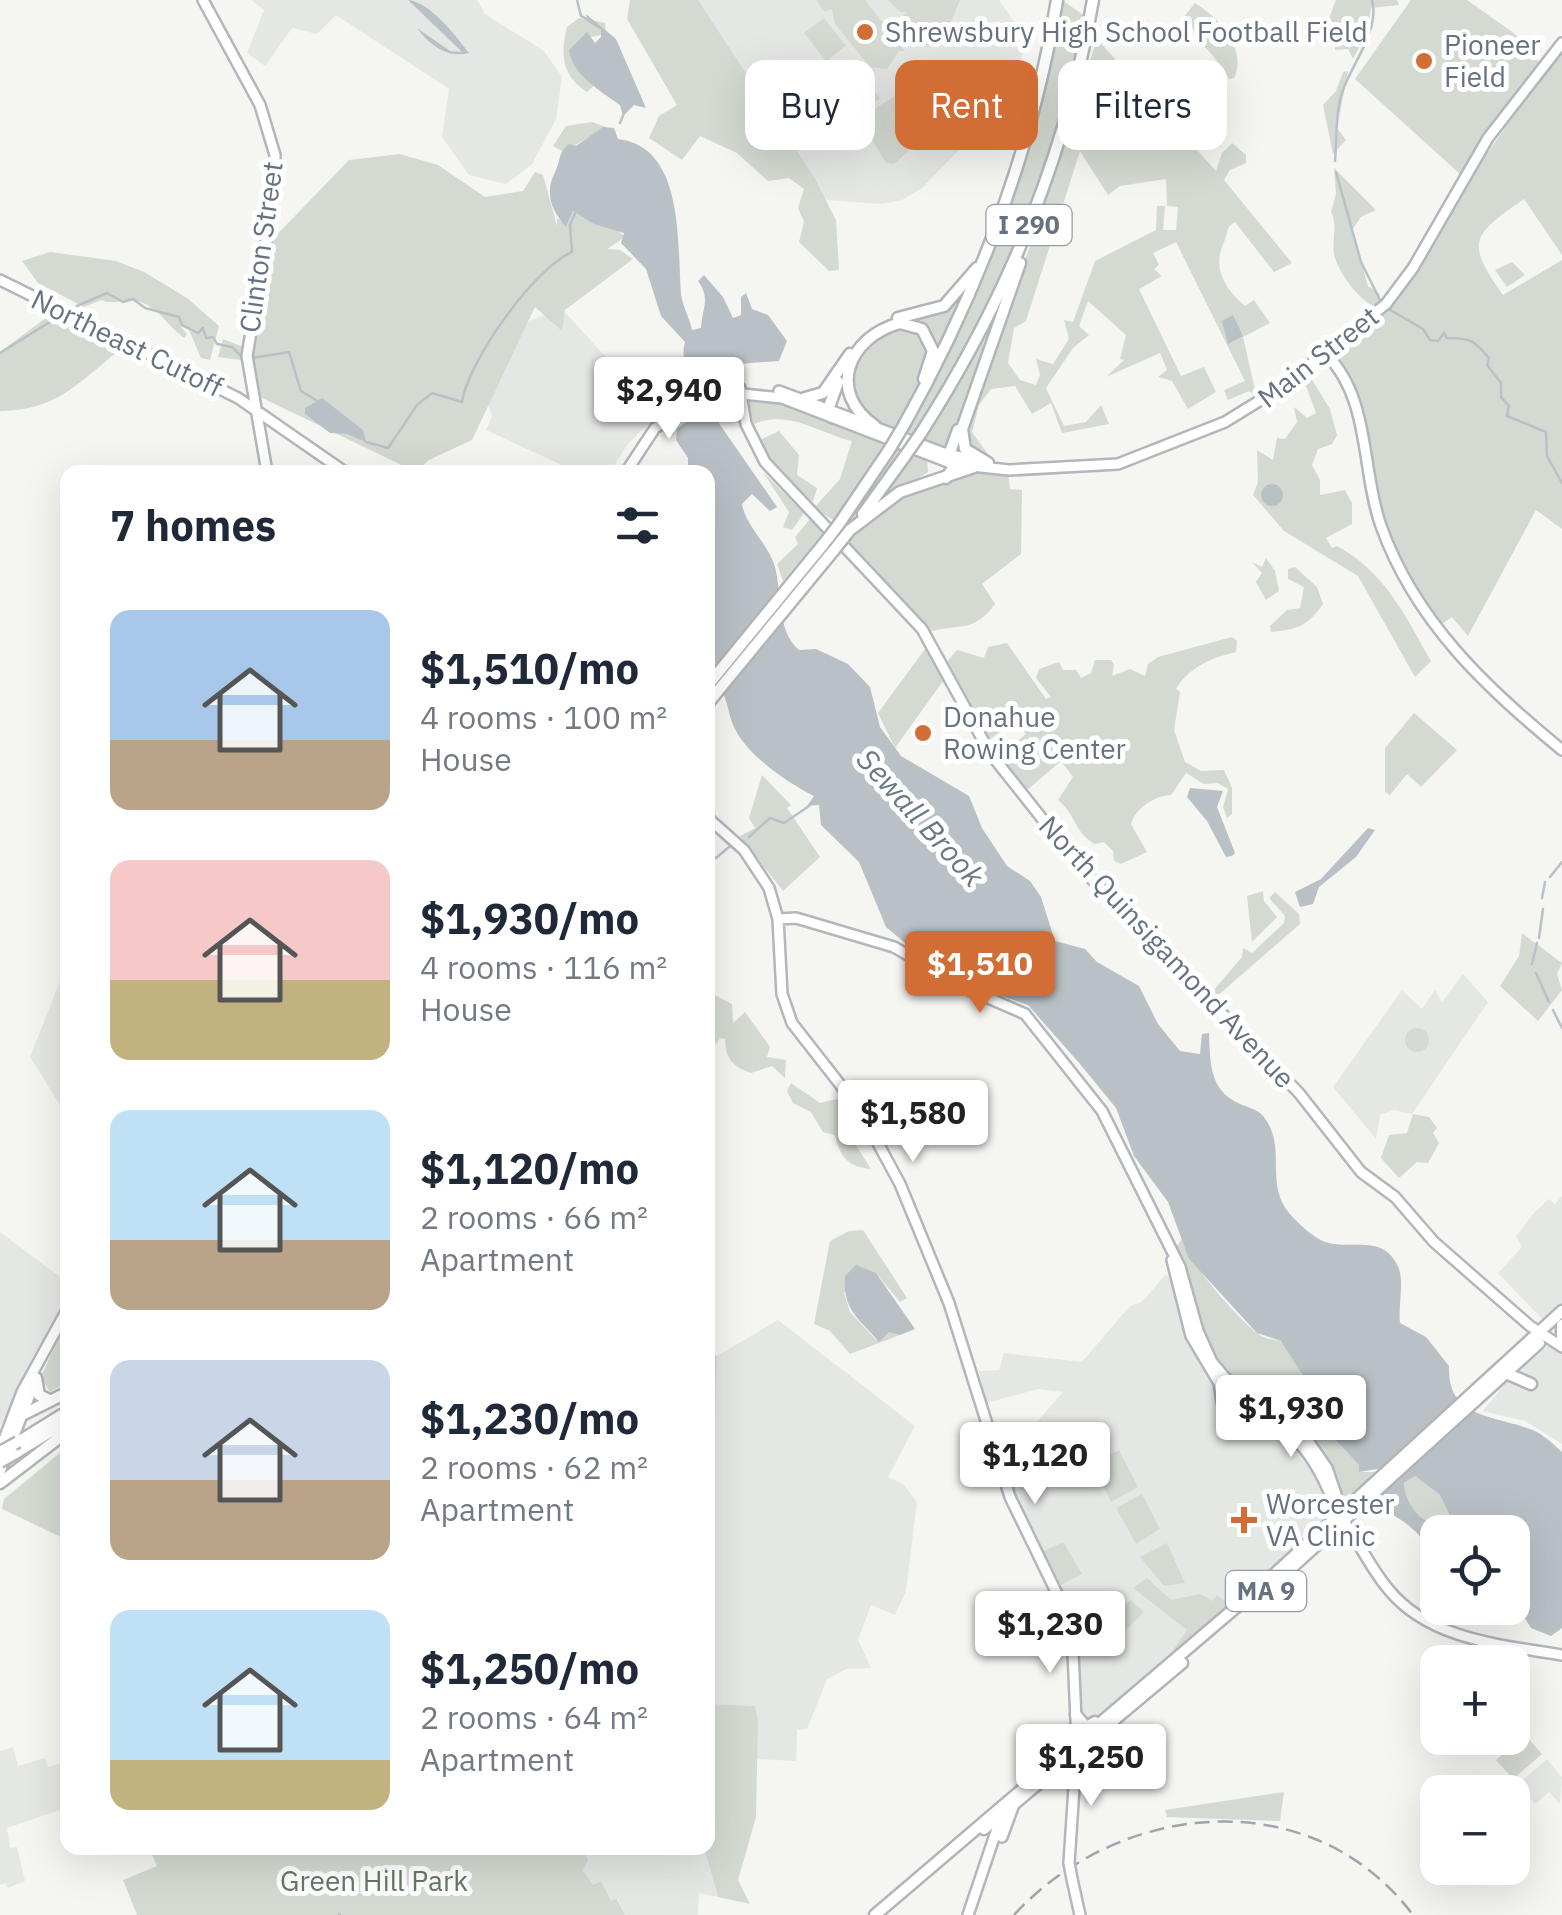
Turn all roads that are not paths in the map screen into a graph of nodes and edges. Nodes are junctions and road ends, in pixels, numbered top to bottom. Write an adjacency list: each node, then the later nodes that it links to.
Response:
1 (204, 0): 10 (main road, Clinton Street)
2 (1057, 0): 6 (highway, I 290)
3 (1093, 0): 5 (highway, I 290)
4 (1562, 43): 8 (main road, Main Street)
5 (1038, 200): 15 (highway); 29 (highway, I 290, bridge)
6 (993, 242): 9 (highway); 17 (highway, I 290)
7 (0, 280): 12 (main road, Northeast Cutoff)
8 (1326, 354): 27 (main road, Main Street); 33 (main road)
9 (851, 359): 13 (highway); 16 (highway); 17 (highway); 18 (highway)
10 (250, 390): 12 (main road); 14 (main road, Clinton Street)
11 (740, 391): 13 (main road, Main Street); 16 (main road, Main Street); 25 (main road, Main Street); 42 (main road, North Quinsigamond Avenue)
12 (238, 398): 14 (main road, Northeast Cutoff)
13 (805, 398): 16 (main road, Main Street)
14 (253, 408): 19 (main road, Northeast Cutoff); 20 (main road, Clinton Street)
15 (967, 408): 21 (highway); 22 (highway)
16 (829, 411): 18 (main road, Main Street); 21 (main road, Main Street)
17 (904, 424): 29 (highway, I 290, bridge)
18 (875, 426): 21 (main road, Main Street)
19 (281, 427): 20 (main road); 24 (main road, Northeast Cutoff)
20 (260, 441): 23 (main road, Clinton Street)
21 (947, 459): 22 (main road, Main Street); 26 (main road, Main Street); 28 (highway)
22 (988, 463): 27 (main road, Main Street)
23 (265, 465)
24 (334, 465)
25 (631, 465)
26 (974, 467): 27 (main road, Main Street); 28 (highway)
27 (1027, 469)
28 (942, 481): 29 (highway)
29 (845, 527): 30 (highway, I 290, bridge)
30 (782, 603): 31 (highway, I 290); 32 (highway, I 290)
31 (715, 677)
32 (715, 693)
33 (1562, 750)
34 (715, 822): 35 (main road)
35 (775, 904): 36 (main road); 37 (main road)
36 (792, 918): 37 (main road); 38 (main road)
37 (778, 919): 54 (main road)
38 (1172, 1252): 49 (main road); 52 (main road)
39 (1562, 1312): 42 (highway, MA 9)
40 (60, 1323): 45 (main road)
41 (1562, 1323): 42 (highway, MA 9); 43 (highway)
42 (1542, 1336): 44 (main road, North Quinsigamond Avenue); 46 (highway, MA 9); 50 (highway, MA 9)
43 (1562, 1338)
44 (1562, 1347)
45 (40, 1362): 47 (main road); 60 (main road)
46 (1508, 1374): 48 (highway); 50 (highway, MA 9)
47 (36, 1378): 53 (highway); 56 (main road)
48 (1531, 1384)
49 (1235, 1390): 52 (main road); 55 (main road); 64 (main road)
50 (1481, 1392): 65 (highway, MA 9)
51 (60, 1396): 53 (highway)
52 (1220, 1396): 55 (main road)
53 (50, 1400): 56 (highway)
54 (979, 1405): 69 (main road); 70 (main road)
55 (1232, 1406): 66 (main road)
56 (22, 1415): 62 (main road)
57 (60, 1416): 60 (highway, bridge)
58 (60, 1426): 61 (highway, bridge)
59 (60, 1437): 63 (highway)
60 (0, 1451)
61 (0, 1462)
62 (0, 1472)
63 (0, 1484)
64 (1338, 1498): 65 (highway); 66 (main road)
65 (1360, 1502): 66 (highway, MA 9)
66 (1342, 1516): 67 (main road); 68 (highway, MA 9); 70 (highway, MA 9)
67 (1562, 1655)
68 (1140, 1690): 69 (highway); 70 (highway, MA 9)
69 (1076, 1715): 70 (main road)
70 (1074, 1748): 71 (highway, MA 9); 75 (main road, bridge)
71 (1000, 1821): 72 (highway, MA 9); 72 (highway, MA 9); 74 (main road)
72 (885, 1906): 73 (highway, MA 9)
73 (875, 1915)
74 (971, 1915)
75 (1080, 1915)

